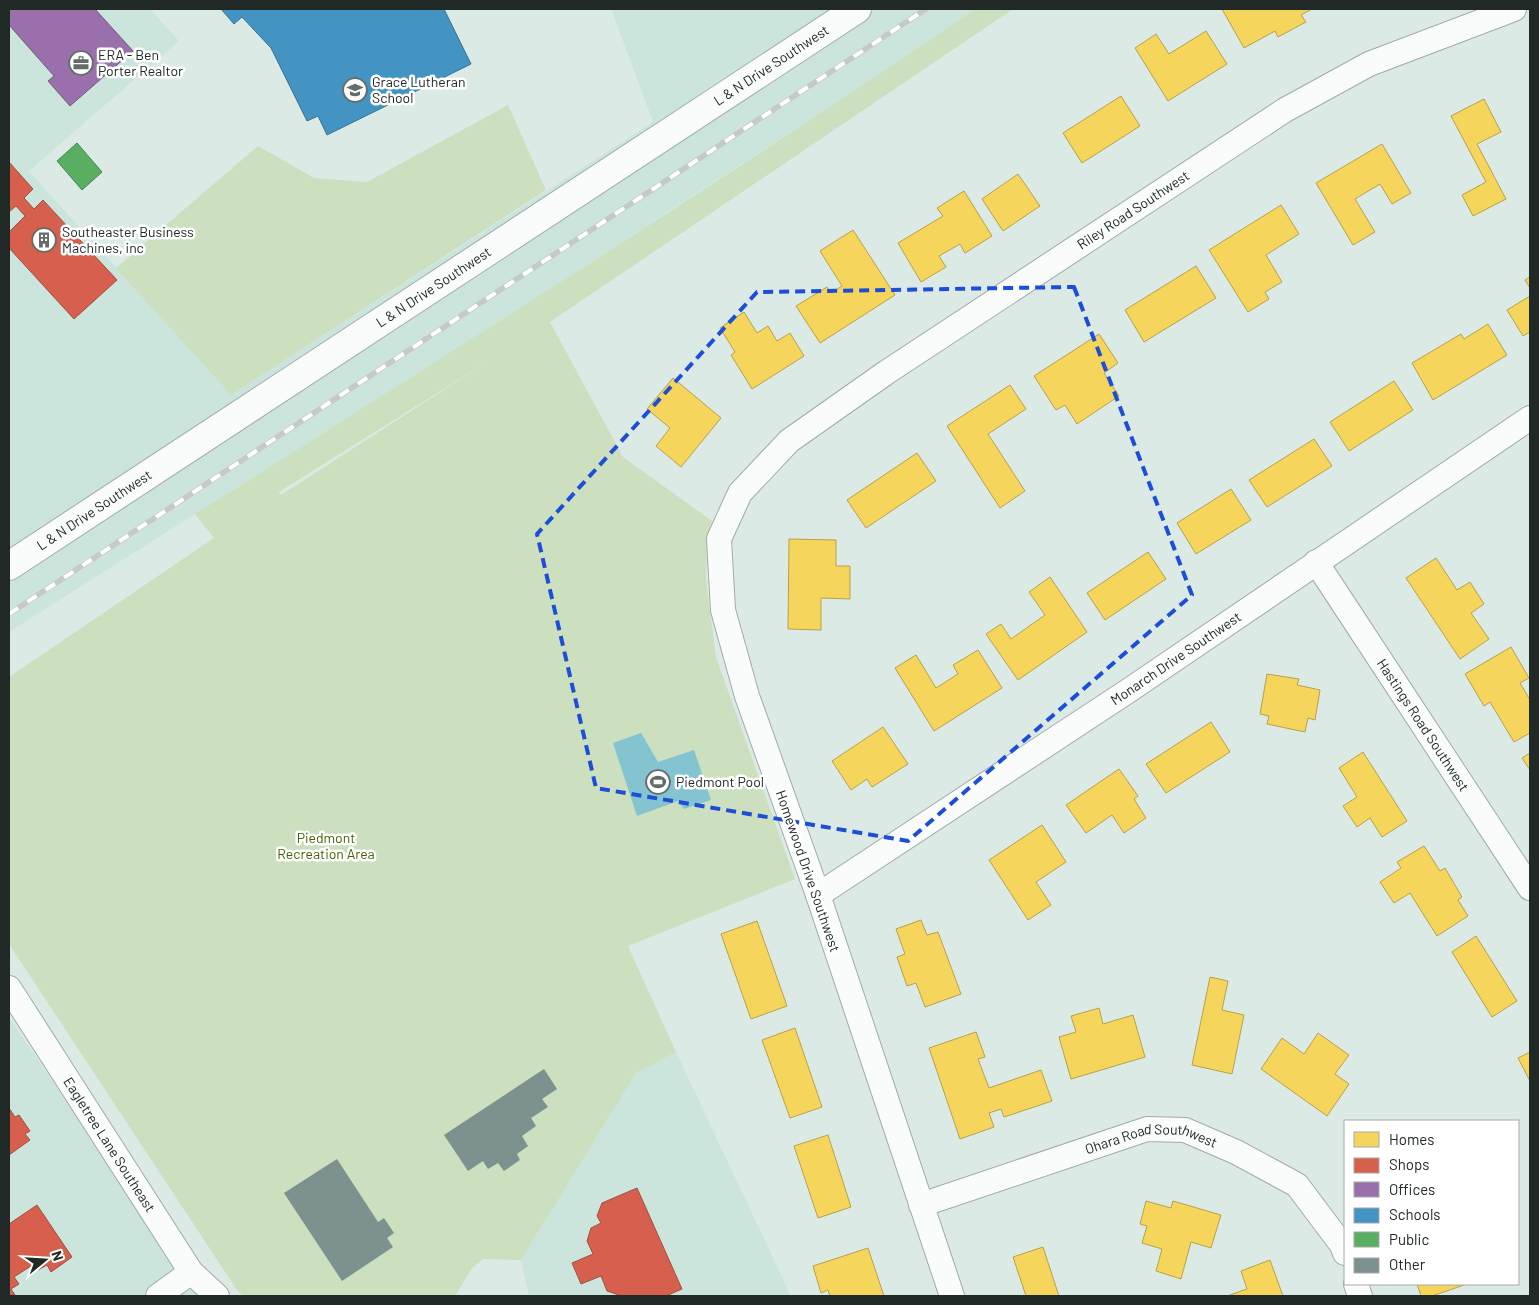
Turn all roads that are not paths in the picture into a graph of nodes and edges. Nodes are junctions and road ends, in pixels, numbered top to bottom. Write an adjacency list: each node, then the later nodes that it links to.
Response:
1 (857, 9): 6 (street, L & N Drive Southwest)
2 (1514, 9): 4 (street, Riley Road Southwest)
3 (1530, 418): 5 (street, Monarch Drive Southwest)
4 (776, 454): 8 (street, Homewood Drive Southwest)
5 (1316, 562): 7 (street, Hastings Road Southwest); 8 (street, Monarch Drive Southwest)
6 (9, 566)
7 (1530, 888)
8 (818, 895): 10 (street, Homewood Drive Southwest)
9 (9, 988): 12 (street, Eagletree Lane Southeast)
10 (921, 1205): 11 (street, Ohara Road Southwest); 15 (street, Homewood Drive Southwest)
11 (1344, 1250)
12 (191, 1272): 13 (street); 14 (street, Eagletree Lane Southeast)
13 (158, 1296)
14 (217, 1296)
15 (952, 1296)

